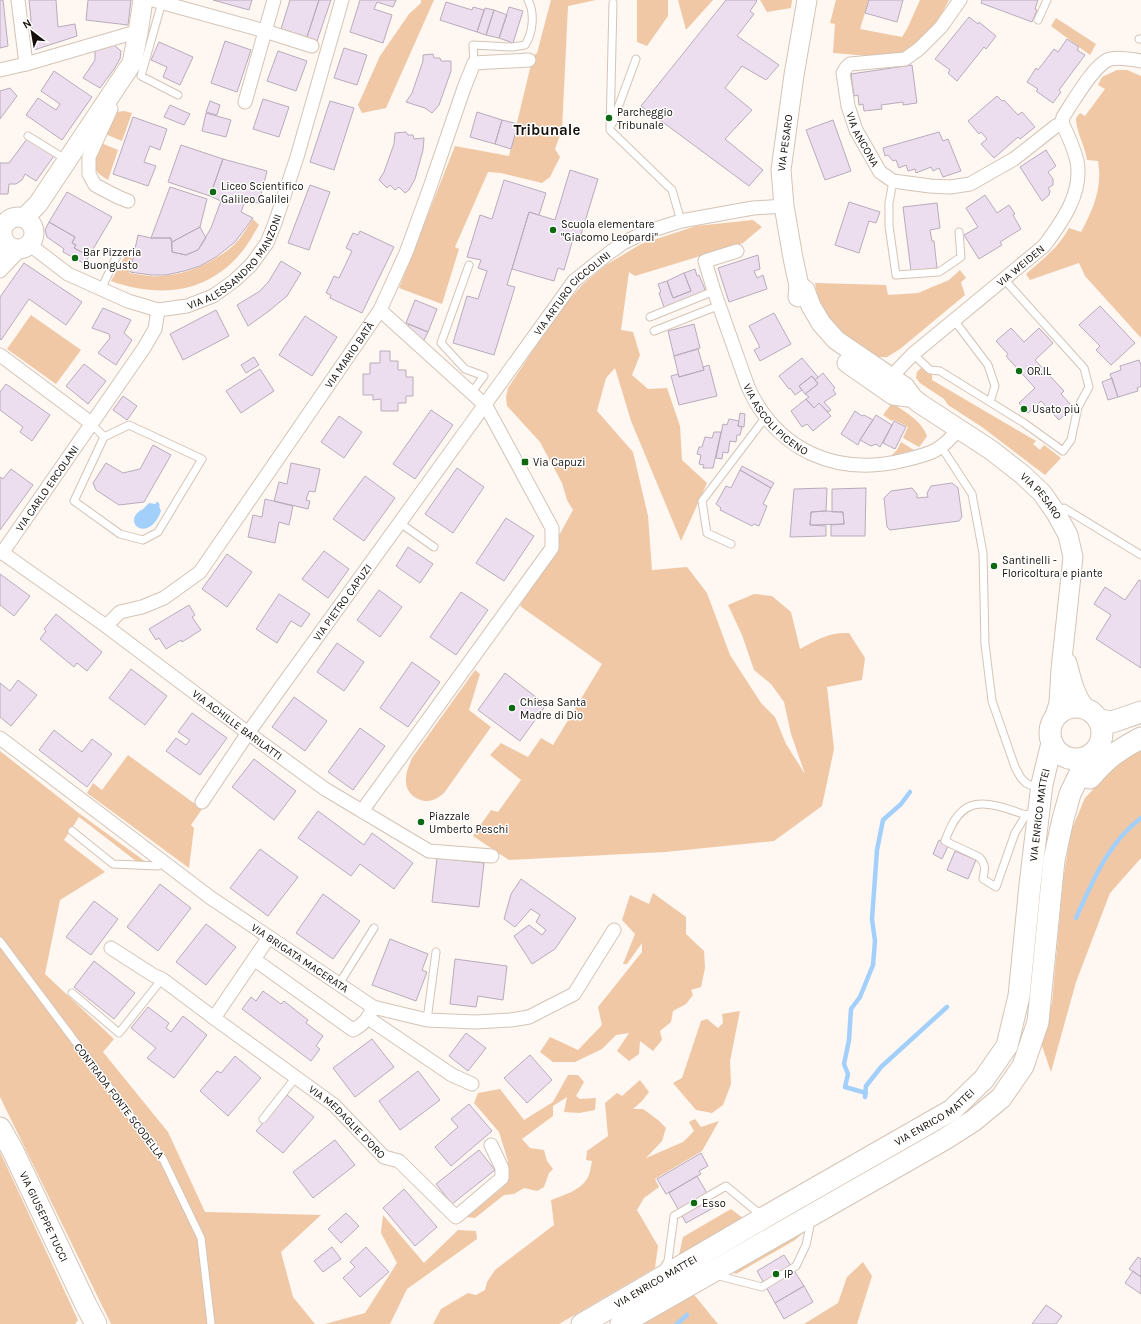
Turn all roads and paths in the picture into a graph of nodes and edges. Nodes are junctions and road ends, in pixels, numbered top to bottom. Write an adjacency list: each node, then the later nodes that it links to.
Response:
1 (18, 0): 18 (street)
2 (274, 0): 11 (street)
3 (342, 0): 43 (street, VIA ALESSANDRO MANZONI)
4 (528, 0): 17 (lane)
5 (807, 0): 29 (street, VIA PESARO)
6 (960, 0): 27 (street, VIA ANCONA)
7 (1047, 0): 10 (lane)
8 (152, 1): 11 (street); 12 (street); 20 (lane)
9 (613, 3): 24 (lane)
10 (1038, 20)
11 (265, 31): 13 (street); 21 (street)
12 (138, 33): 18 (street); 22 (street)
13 (312, 46)
14 (636, 59): 24 (lane)
15 (529, 60): 17 (street)
16 (1141, 61): 23 (street)
17 (474, 63): 44 (street, VIA MARIO BATÀ)
18 (26, 64): 19 (street)
19 (0, 70)
20 (178, 95)
21 (245, 102)
22 (104, 104): 26 (street); 28 (street)
23 (1063, 120): 27 (street); 38 (street, VIA WEIDEN)
24 (610, 130): 30 (lane)
25 (28, 136): 26 (lane)
26 (67, 160): 32 (street)
27 (893, 181): 31 (lane)
28 (128, 201)
29 (784, 206): 30 (street, VIA ARTURO CICCOLINI); 39 (street, VIA PESARO)
30 (681, 221): 55 (street, VIA ARTURO CICCOLINI)
31 (959, 232)
32 (17, 234): 35 (street); 37 (street); 40 (street, VIA ALESSANDRO MANZONI)
33 (737, 251): 41 (street, VIA ASCOLI PICENO)
34 (118, 254): 40 (lane)
35 (0, 264)
36 (469, 264): 52 (lane)
37 (0, 271)
38 (1003, 278): 46 (street, VIA WEIDEN); 54 (lane)
39 (799, 286): 48 (street, VIA PESARO); 51 (street, VIA PESARO)
40 (101, 289): 43 (street, VIA ALESSANDRO MANZONI)
41 (714, 291): 42 (street, VIA ASCOLI PICENO); 45 (lane)
42 (720, 305): 47 (lane); 56 (street, VIA ASCOLI PICENO)
43 (158, 310): 57 (street, VIA CARLO ERCOLANI)
44 (380, 310): 52 (street); 67 (street, VIA MARIO BATÀ)
45 (650, 317)
46 (954, 320): 49 (street, VIA WEIDEN); 54 (lane)
47 (654, 331)
48 (826, 347): 51 (street); 53 (street, VIA PESARO)
49 (913, 354): 51 (street, VIA WEIDEN); 54 (lane)
50 (0, 355): 57 (street)
51 (891, 377): 53 (street, VIA PESARO)
52 (472, 392): 55 (street)
53 (912, 398): 58 (street, VIA PESARO)
54 (990, 402)
55 (486, 406): 62 (street, VIA PIETRO CAPUZI); 80 (street)
56 (765, 418): 60 (street, VIA ASCOLI PICENO); 63 (lane)
57 (91, 423): 59 (lane); 65 (street, VIA CARLO ERCOLANI)
58 (958, 429): 60 (street, VIA ASCOLI PICENO); 61 (street, VIA PESARO)
59 (104, 437): 59 (lane)
60 (942, 448): 78 (lane)
61 (1056, 512): 66 (lane); 68 (street, VIA PESARO)
62 (400, 523): 64 (lane); 73 (street, VIA PIETRO CAPUZI)
63 (731, 544)
64 (434, 547)
65 (1, 552): 67 (street, VIA ACHILLE BARILATTI)
66 (1141, 555)
67 (106, 626): 73 (street, VIA ACHILLE BARILATTI)
68 (1063, 648): 70 (street, VIA PESARO); 71 (street, VIA PESARO)
69 (1141, 712): 70 (main road)
70 (1092, 715): 71 (main road); 77 (main road)
71 (1054, 720): 76 (main road)
72 (1141, 729): 77 (main road)
73 (248, 733): 79 (street, VIA PIETRO CAPUZI); 80 (street, VIA ACHILLE BARILATTI)
74 (0, 738): 85 (street, VIA BRIGATA MACERATA)
75 (1141, 738): 82 (main road)
76 (1052, 743): 77 (main road); 78 (main road, VIA ENRICO MATTEI)
77 (1093, 754): 82 (main road, VIA ENRICO MATTEI)
78 (1041, 790): 81 (main road, VIA ENRICO MATTEI)
79 (202, 802)
80 (362, 811): 84 (street, VIA ACHILLE BARILATTI)
81 (1032, 813): 81 (lane); 104 (main road, VIA ENRICO MATTEI)
82 (1063, 819): 105 (main road, VIA ENRICO MATTEI)
83 (72, 831): 85 (lane)
84 (492, 856)
85 (162, 861): 88 (street, VIA BRIGATA MACERATA)
86 (374, 928): 94 (lane)
87 (614, 930): 98 (street, VIA BRIGATA MACERATA)
88 (269, 937): 92 (street); 94 (street, VIA BRIGATA MACERATA)
89 (0, 941): 110 (lane, CONTRADA FONTE SCODELLA)
90 (111, 948): 93 (street, VIA MEDAGLIE D'ORO)
91 (436, 952): 98 (lane)
92 (254, 960): 96 (street); 97 (street)
93 (162, 978): 95 (lane); 97 (street, VIA MEDAGLIE D'ORO)
94 (339, 984): 96 (street, VIA BRIGATA MACERATA)
95 (72, 993)
96 (371, 1013): 98 (street, VIA BRIGATA MACERATA); 100 (street)
97 (214, 1018): 99 (street, VIA MEDAGLIE D'ORO)
98 (427, 1020)
99 (296, 1078): 101 (lane); 103 (street, VIA MEDAGLIE D'ORO)
100 (472, 1084)
101 (263, 1119)
102 (0, 1128): 108 (main road, VIA GIUSEPPE TUCCI)
103 (491, 1145)
104 (772, 1212): 107 (main road, VIA ENRICO MATTEI); 107 (lane)
105 (814, 1215): 106 (main road, VIA ENRICO MATTEI); 106 (lane)
106 (703, 1277): 112 (main road, VIA ENRICO MATTEI)
107 (655, 1281): 111 (main road, VIA ENRICO MATTEI)
108 (89, 1315): 109 (main road, VIA GIUSEPPE TUCCI)
109 (96, 1324)
110 (211, 1324)
111 (582, 1324)
112 (621, 1324)

